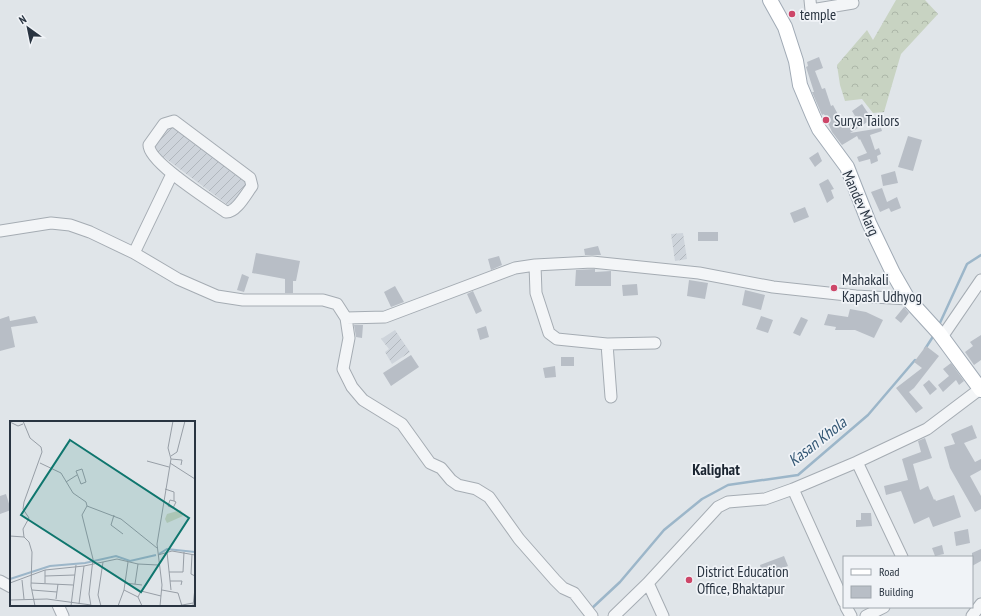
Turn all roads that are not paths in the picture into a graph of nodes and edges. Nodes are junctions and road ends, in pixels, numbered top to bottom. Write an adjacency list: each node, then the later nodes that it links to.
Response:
1 (770, 0): 9 (main road, Mandev Marg)
2 (810, 0): 3 (street)
3 (852, 0)
4 (172, 174): 4 (street); 6 (street)
5 (0, 231): 6 (street)
6 (134, 253): 10 (street)
7 (535, 265): 9 (street); 10 (street); 13 (street)
8 (981, 280): 11 (street)
9 (908, 299): 11 (main road, Mandev Marg)
10 (346, 318): 26 (street)
11 (940, 335): 14 (main road, Mandev Marg)
12 (655, 343): 13 (street)
13 (607, 344): 15 (street)
14 (980, 390): 16 (street)
15 (611, 397)
16 (857, 462): 17 (street); 18 (street)
17 (793, 489): 20 (street); 22 (street)
18 (902, 556)
19 (0, 581): 21 (street)
20 (648, 583): 28 (street); 29 (street)
21 (10, 586)
22 (843, 600)
23 (981, 604): 31 (street)
24 (58, 606): 27 (street)
25 (882, 608): 30 (street)
26 (589, 612)
27 (63, 616)
28 (614, 616)
29 (663, 616)
30 (866, 616)
31 (972, 616)

